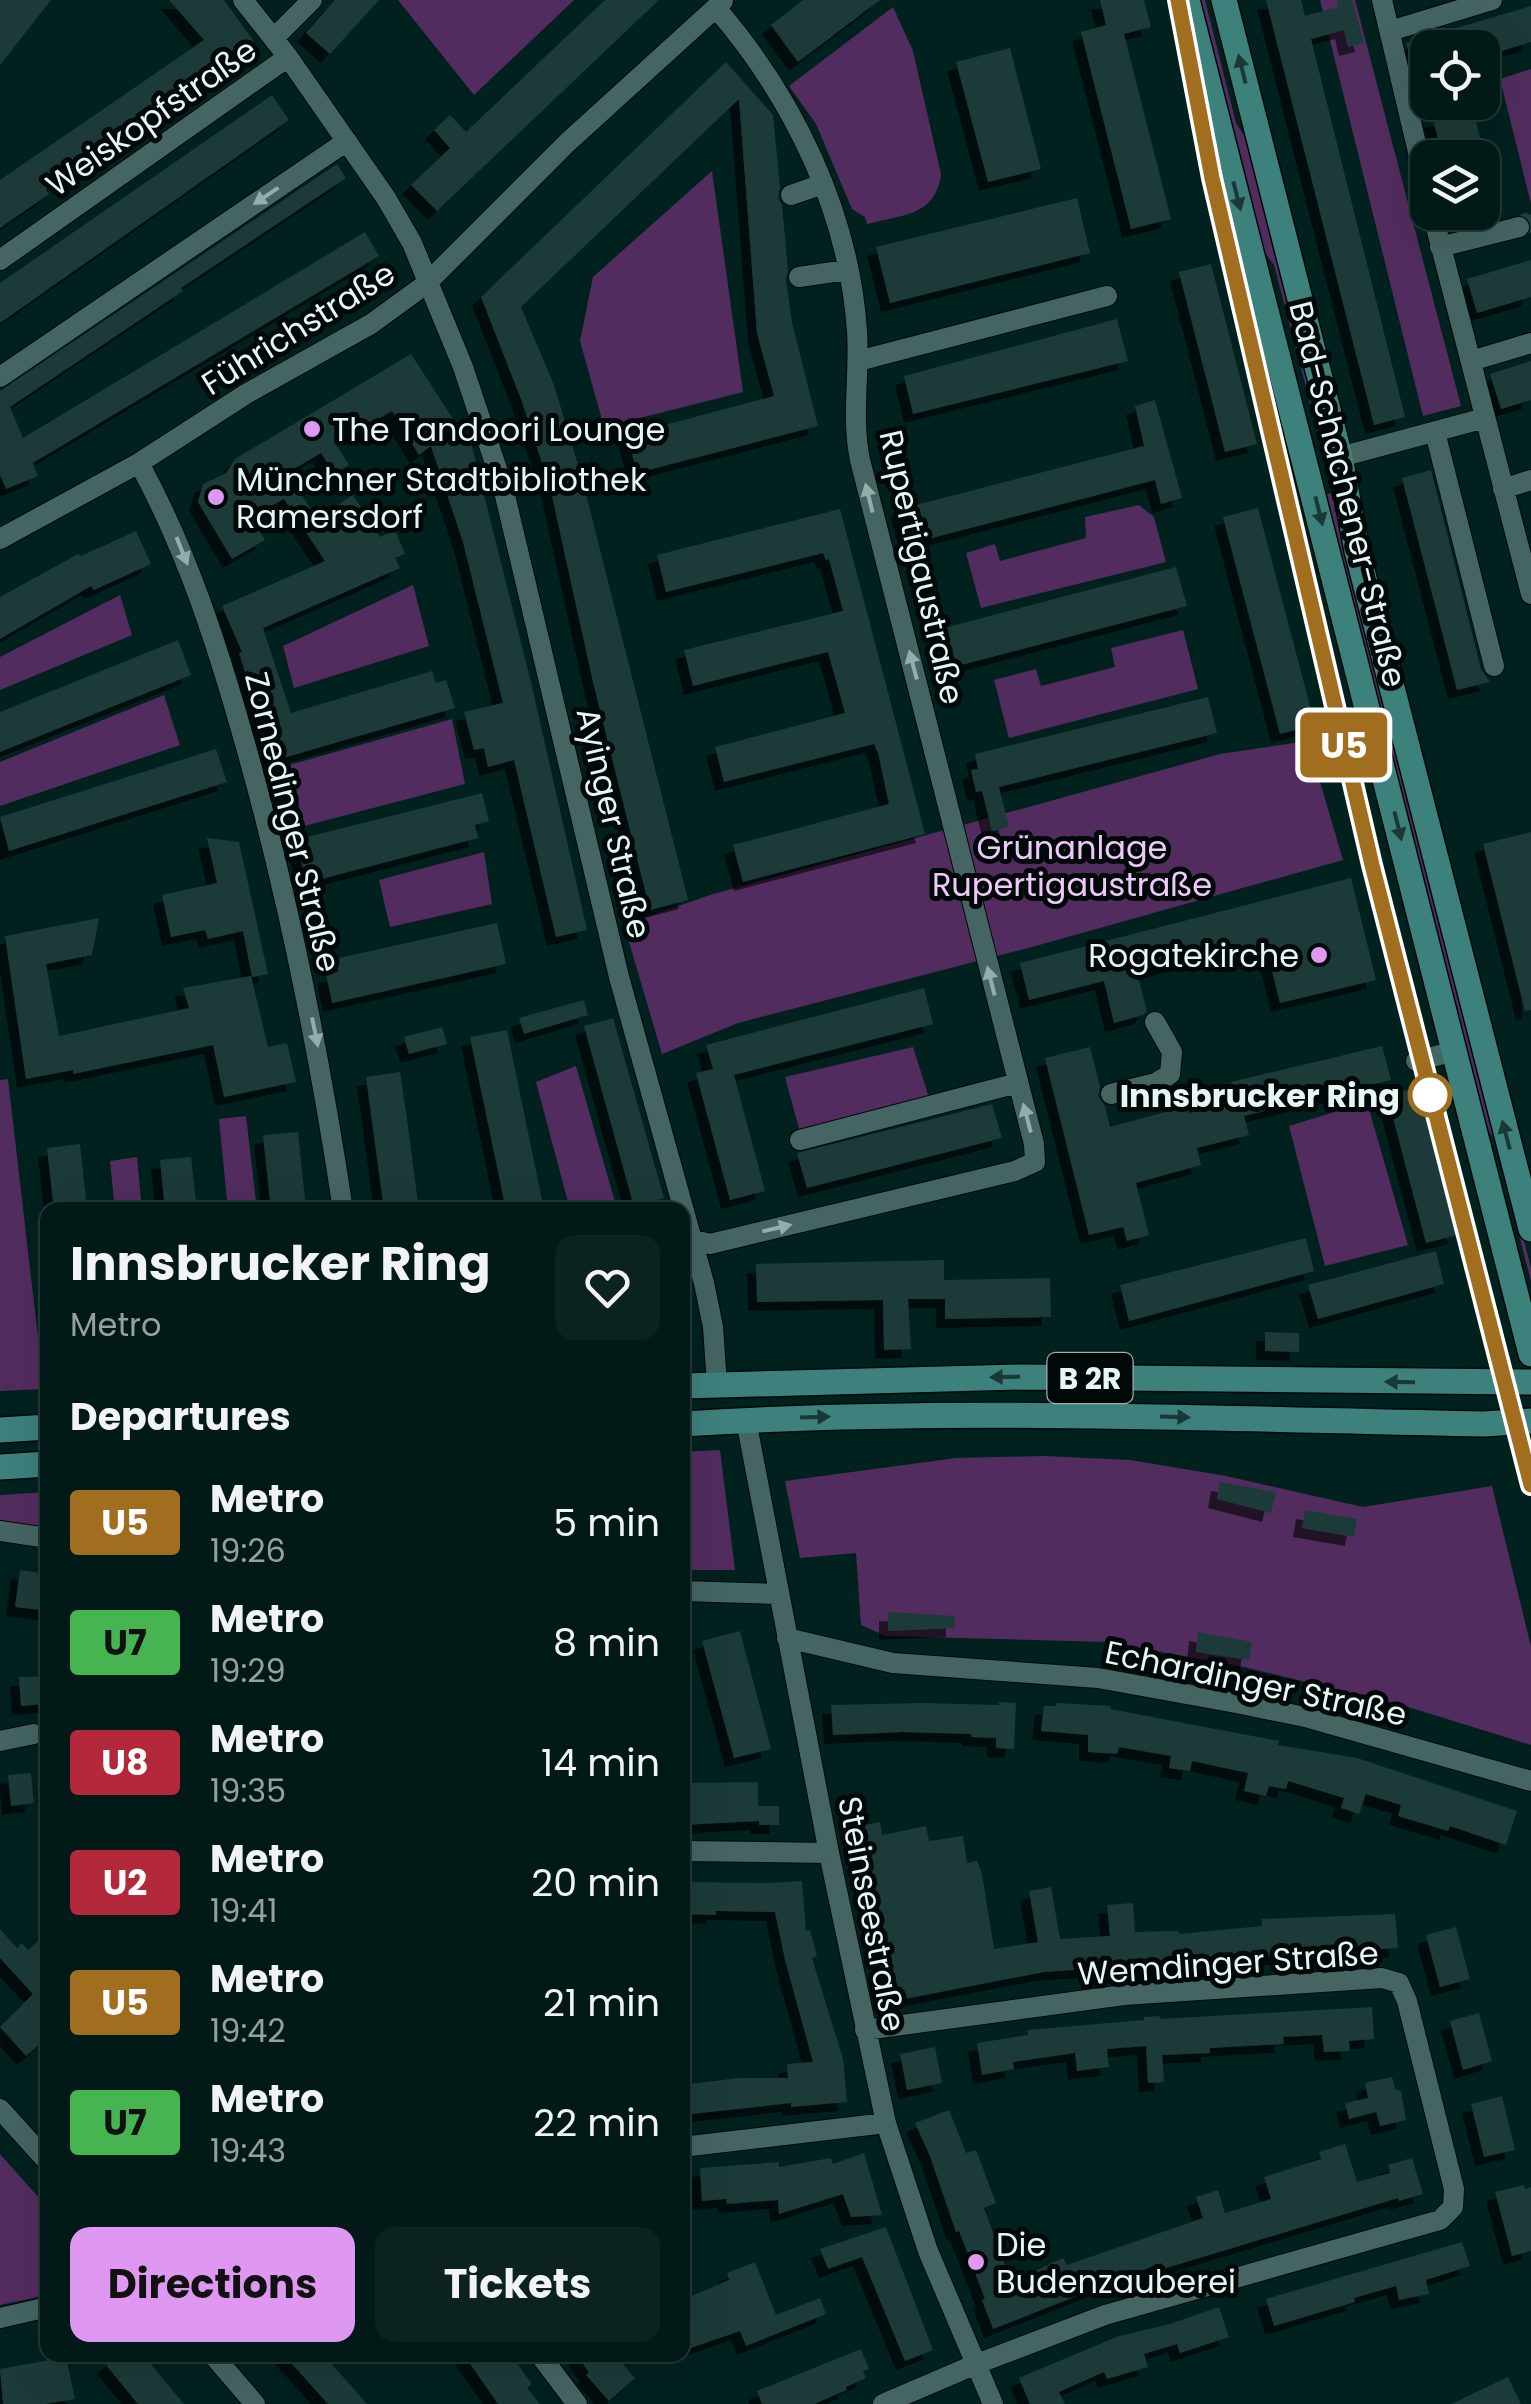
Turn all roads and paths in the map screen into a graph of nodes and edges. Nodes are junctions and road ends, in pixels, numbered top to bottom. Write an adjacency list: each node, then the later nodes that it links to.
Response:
1 (243, 0): 9 (street, Ayinger Straße)
2 (312, 0): 9 (street)
3 (1187, 0): 30 (main road, Bad-Schachener-Straße, one-way to 30)
4 (1224, 0): 29 (main road, Bad-Schachener-Straße, one-way to 4)
5 (1382, 0): 8 (street)
6 (1492, 0): 8 (street)
7 (720, 4): 13 (street, Rupertigaustraße); 21 (street, Führichstraße)
8 (1390, 31): 11 (street)
9 (274, 38): 10 (street, Ayinger Straße)
10 (288, 56): 12 (street, Ayinger Straße); 18 (street, Weiskopfstraße)
11 (1415, 140)
12 (347, 141): 21 (street, Ayinger Straße); 26 (street, one-way to 26)
13 (822, 184): 14 (street); 19 (street, Rupertigaustraße)
14 (791, 195)
15 (1519, 228): 17 (street)
16 (1436, 230): 17 (street)
17 (1440, 247): 25 (street)
18 (0, 260)
19 (847, 270): 20 (street); 24 (street, Rupertigaustraße)
20 (799, 277)
21 (426, 284): 31 (street, Führichstraße); 44 (street, Ayinger Straße)
22 (1107, 296): 24 (street)
23 (1531, 343): 25 (street)
24 (858, 360): 40 (street, Rupertigaustraße, one-way to 24)
25 (1471, 361): 27 (street)
26 (0, 377)
27 (1485, 418): 28 (street); 33 (street)
28 (1435, 432): 29 (street); 36 (street)
29 (1340, 456): 30 (main road); 45 (main road, Bad-Schachener-Straße, one-way to 29)
30 (1305, 457): 38 (main road, Bad-Schachener-Straße, one-way to 38)
31 (140, 463): 34 (street, Führichstraße); 43 (street, Zornedinger Straße, one-way to 43)
32 (1531, 480): 33 (street)
33 (1503, 489): 35 (street)
34 (0, 539)
35 (1531, 594)
36 (1494, 666)
37 (1155, 1022): 41 (street)
38 (1455, 1051): 39 (street); 48 (main road, Bad-Schachener-Straße)
39 (1416, 1061)
40 (1018, 1083): 42 (street); 46 (street, Rupertigaustraße, one-way to 40)
41 (1111, 1094)
42 (800, 1140)
43 (342, 1202)
44 (677, 1202)
45 (1531, 1230)
46 (690, 1237)
47 (690, 1249): 50 (street, Ayinger Straße)
48 (1531, 1354)
49 (1531, 1382): 50 (main road, B 2R, one-way to 50)
50 (717, 1384): 51 (main road, B 2R)
51 (690, 1386)
52 (746, 1420): 53 (main road, B 2R, one-way to 53); 54 (main road, B 2R); 62 (street, Steinseestraße)
53 (1531, 1421)
54 (690, 1424)
55 (40, 1428): 56 (main road)
56 (0, 1430)
57 (40, 1465): 58 (main road)
58 (0, 1468)
59 (0, 1531): 60 (street)
60 (40, 1537)
61 (690, 1591): 62 (street)
62 (778, 1594): 63 (street, Steinseestraße)
63 (787, 1638): 66 (street, Echardinger Straße); 68 (street, Steinseestraße)
64 (34, 1734): 65 (street)
65 (0, 1741)
66 (1531, 1781)
67 (690, 1851): 68 (street)
68 (829, 1853): 69 (street, Steinseestraße)
69 (865, 2030): 71 (street, Steinseestraße); 78 (street, Wemdinger Straße)
70 (0, 2109): 73 (street)
71 (886, 2123): 72 (street); 78 (street, Steinseestraße)
72 (690, 2146)
73 (40, 2153)
74 (40, 2309): 75 (street)
75 (0, 2318)
76 (219, 2362): 79 (street)
77 (545, 2362): 80 (street)
78 (974, 2365): 81 (street, Wemdinger Straße); 82 (street, Steinseestraße)
79 (254, 2404)
80 (577, 2404)
81 (883, 2404)
82 (993, 2404)

